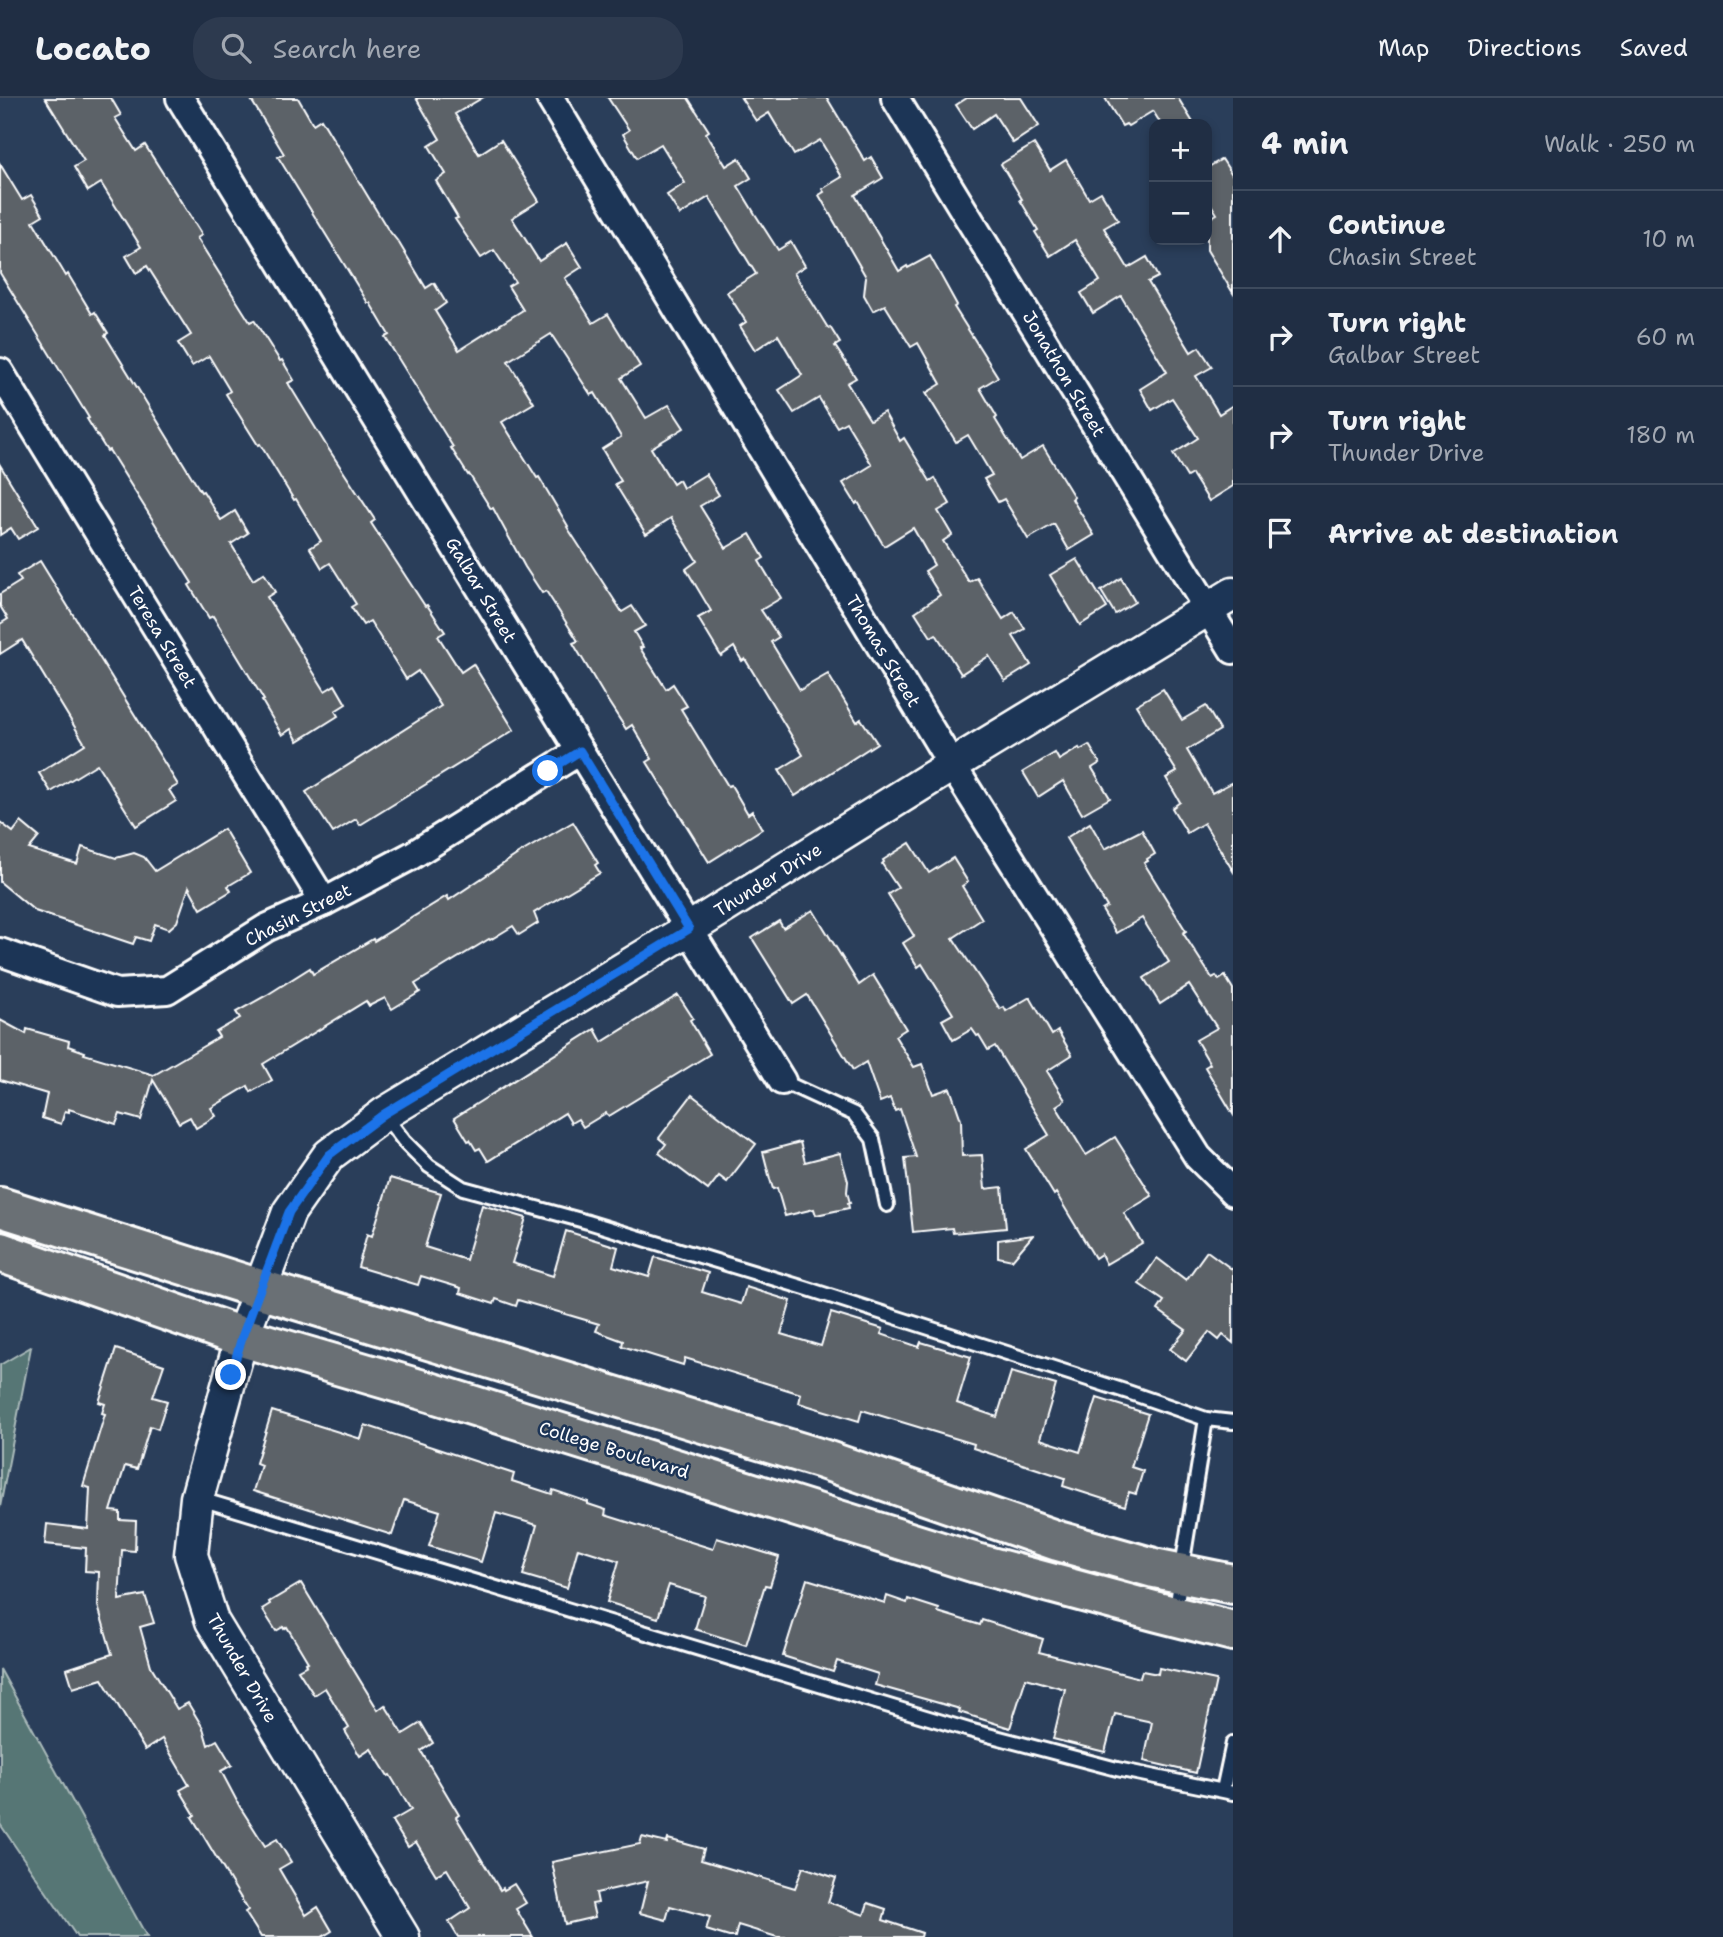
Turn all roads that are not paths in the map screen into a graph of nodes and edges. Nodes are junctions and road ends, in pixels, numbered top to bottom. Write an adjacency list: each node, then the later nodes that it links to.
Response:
1 (180, 98): 7 (street, Galbar Street)
2 (550, 98): 8 (street, Thomas Street)
3 (895, 98): 5 (street, Jonathon Street)
4 (1, 376): 9 (street, Teresa Street)
5 (1220, 602): 6 (street, Jonathon Street); 8 (street, Thunder Drive)
6 (1233, 650)
7 (580, 751): 9 (street, Chasin Street); 10 (street, Galbar Street)
8 (952, 765): 10 (street, Thunder Drive); 14 (street, Thomas Street)
9 (324, 902): 11 (street, Chasin Street)
10 (689, 929): 12 (street, Galbar Street); 13 (street, Thunder Drive)
11 (0, 952)
12 (782, 1081): 15 (lane)
13 (384, 1114): 18 (street, Thunder Drive); 20 (lane)
14 (1233, 1192)
15 (887, 1205)
16 (0, 1207): 18 (main road)
17 (0, 1252): 19 (main road, College Boulevard)
18 (260, 1289): 19 (street, Thunder Drive); 23 (main road)
19 (242, 1337): 22 (street, Thunder Drive); 25 (main road, College Boulevard)
20 (1206, 1419): 21 (lane); 23 (lane)
21 (1233, 1422)
22 (197, 1498): 28 (lane); 29 (street, Thunder Drive)
23 (1181, 1573): 24 (main road); 25 (lane)
24 (1233, 1584)
25 (1176, 1617): 26 (main road, College Boulevard)
26 (1233, 1630)
27 (1233, 1743): 28 (lane)
28 (1228, 1791)
29 (403, 1937)

